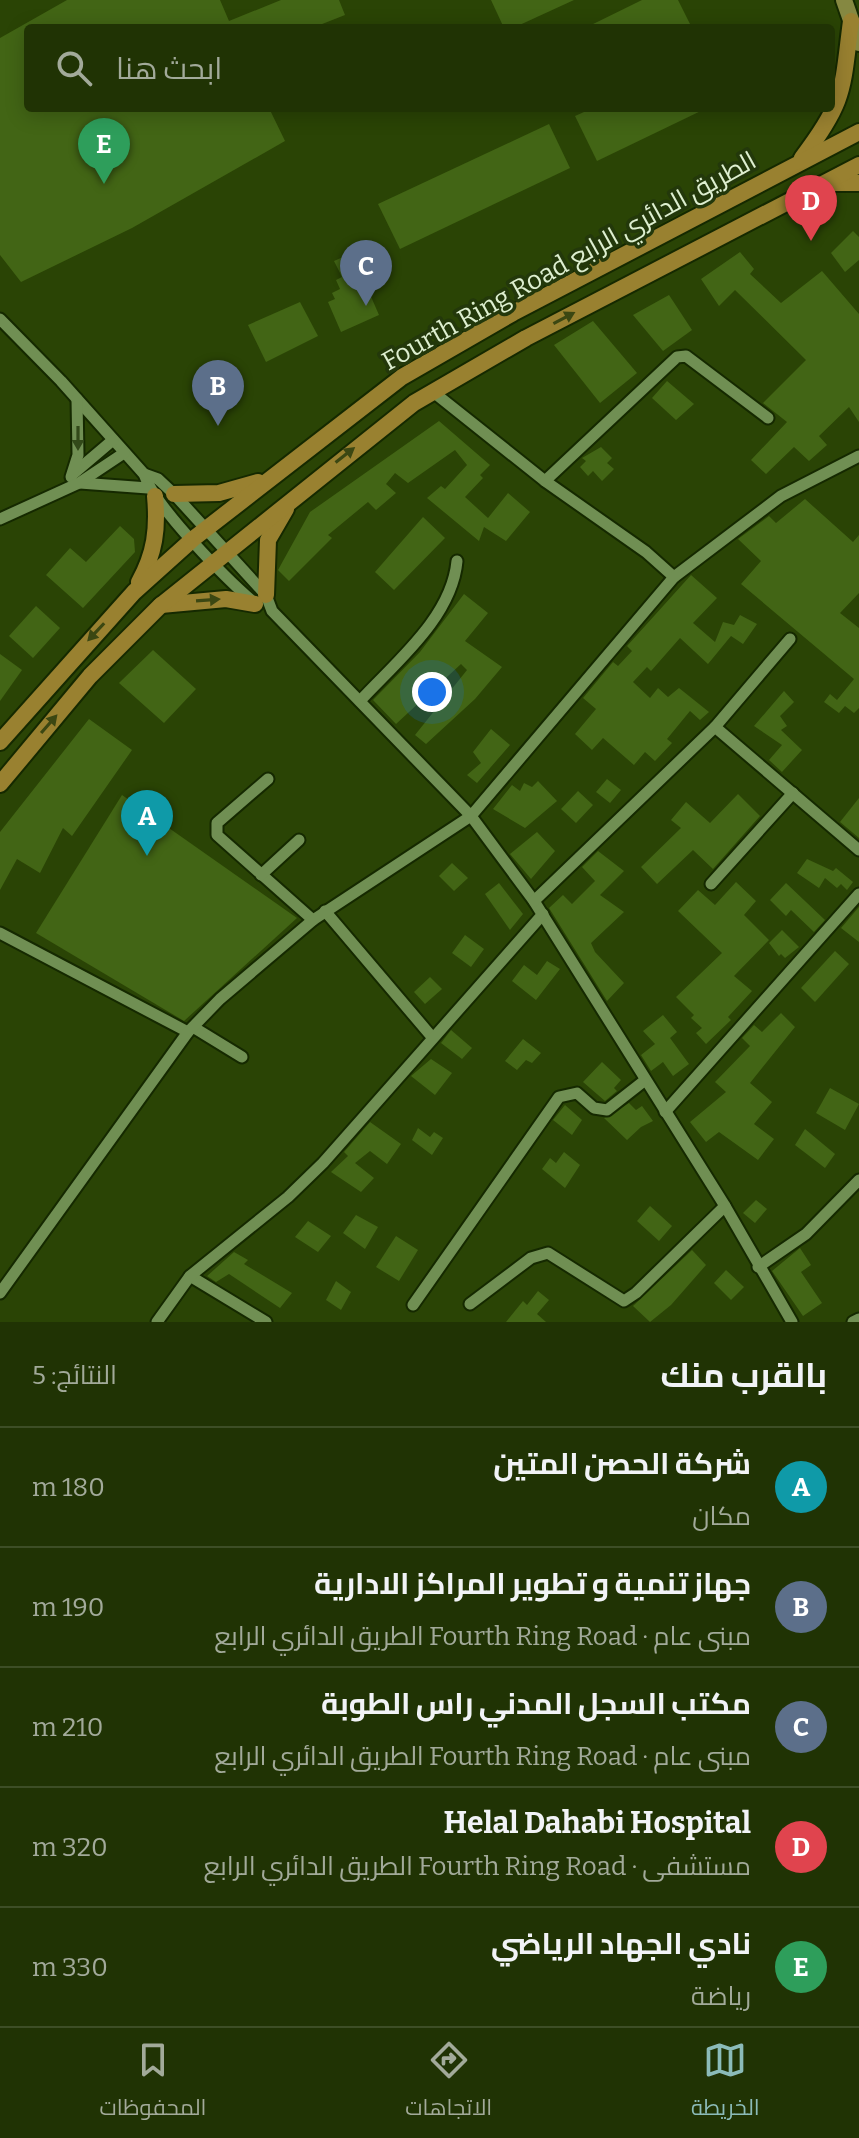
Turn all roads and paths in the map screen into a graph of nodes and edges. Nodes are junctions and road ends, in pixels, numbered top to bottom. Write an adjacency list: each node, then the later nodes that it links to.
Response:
1 (844, 0): 2 (main road)
2 (857, 34): 3 (main road)
3 (835, 108)
4 (832, 112): 6 (main road)
5 (859, 132): 6 (main road, Fourth Ring Road الطريق الدائري الرابع)
6 (800, 161): 18 (main road, Fourth Ring Road الطريق الدائري الرابع)
7 (859, 165): 8 (main road, Fourth Ring Road الطريق الدائري الرابع)
8 (822, 183): 9 (main road); 11 (main road, Fourth Ring Road الطريق الدائري الرابع, one-way to 8)
9 (859, 183)
10 (0, 319): 12 (street)
11 (432, 391): 20 (street); 21 (main road, Fourth Ring Road الطريق الدائري الرابع, one-way to 11)
12 (77, 398): 14 (street); 19 (street, one-way to 19)
13 (768, 418): 20 (street)
14 (113, 440): 15 (street); 19 (street)
15 (124, 453): 17 (street); 19 (street)
16 (859, 456): 28 (street)
17 (144, 474): 22 (street); 23 (street)
18 (274, 475): 23 (main road); 25 (main road, Fourth Ring Road الطريق الدائري الرابع)
19 (75, 480): 22 (street); 24 (street)
20 (545, 481): 28 (street)
21 (311, 482): 26 (main road, Fourth Ring Road الطريق الدائري الرابع); 30 (main road)
22 (152, 492): 25 (street); 29 (main road)
23 (174, 494): 25 (street)
24 (0, 519)
25 (200, 534): 26 (street); 26 (street); 29 (main road, Fourth Ring Road الطريق الدائري الرابع)
26 (220, 556): 30 (street); 31 (main road, Fourth Ring Road الطريق الدائري الرابع)
27 (457, 561): 33 (street)
28 (674, 577): 39 (street)
29 (134, 592): 35 (main road, Fourth Ring Road الطريق الدائري الرابع, one-way to 35)
30 (265, 603): 31 (main road, one-way to 30); 33 (street)
31 (160, 606): 37 (main road, Fourth Ring Road الطريق الدائري الرابع, one-way to 31)
32 (790, 639): 34 (street)
33 (360, 701): 39 (street)
34 (715, 727): 38 (street); 45 (street)
35 (0, 742)
36 (268, 779): 42 (street)
37 (0, 784)
38 (793, 793): 41 (street); 43 (street)
39 (471, 816): 45 (street); 46 (street)
40 (299, 840): 42 (street)
41 (859, 850)
42 (261, 875): 48 (street)
43 (711, 884)
44 (859, 894): 54 (street)
45 (534, 901): 47 (street)
46 (325, 911): 48 (street); 51 (street)
47 (543, 914): 51 (street); 53 (street)
48 (313, 920): 50 (street)
49 (0, 933): 50 (street)
50 (191, 1030): 52 (street); 59 (street)
51 (432, 1037): 58 (street)
52 (242, 1057)
53 (644, 1081): 54 (street); 61 (street)
54 (665, 1112): 56 (street)
55 (859, 1180): 57 (street)
56 (725, 1206): 57 (street); 60 (street)
57 (758, 1267): 65 (street)
58 (190, 1276): 63 (street); 64 (street)
59 (0, 1293)
60 (470, 1304)
61 (413, 1305)
62 (859, 1319): 66 (street)
63 (157, 1322)
64 (266, 1322)
65 (792, 1322)
66 (853, 1322)

